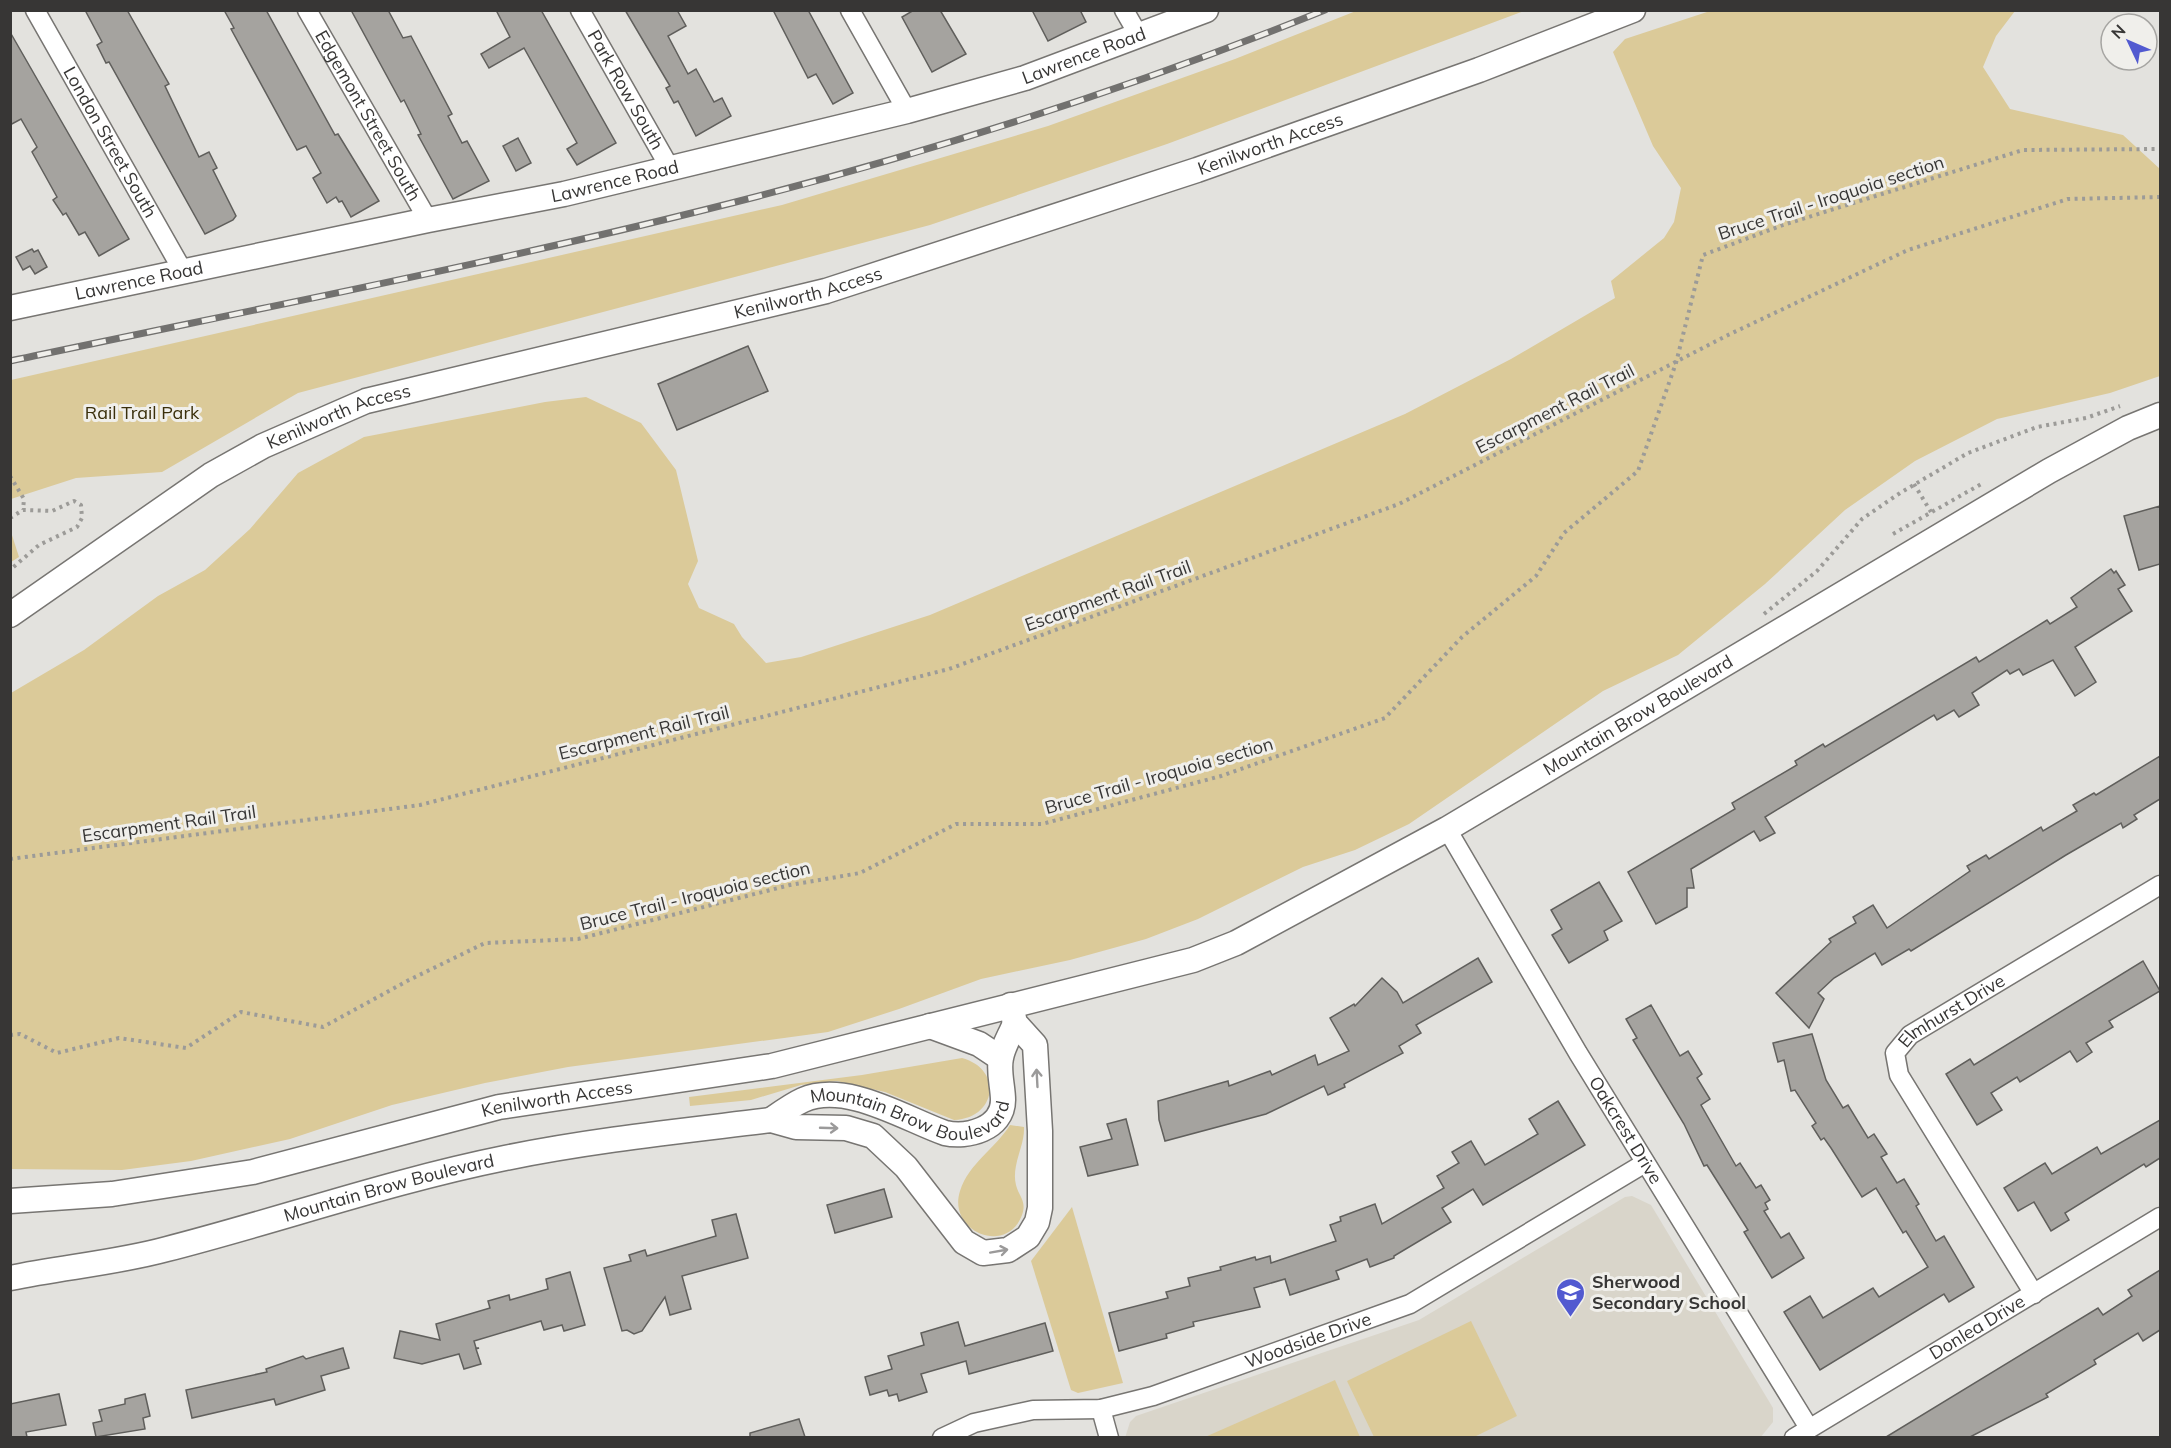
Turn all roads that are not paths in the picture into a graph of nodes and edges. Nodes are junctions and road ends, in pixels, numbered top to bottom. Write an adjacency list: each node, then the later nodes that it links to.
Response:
1 (35, 10): 12 (street, London Street South)
2 (307, 10): 11 (street, Edgemont Street South)
3 (580, 10): 10 (street, Park Row South)
4 (850, 10): 9 (street)
5 (1124, 10): 8 (street)
6 (1206, 10): 8 (main road, Lawrence Road)
7 (1633, 10): 15 (main road, Kenilworth Access)
8 (1139, 36): 9 (main road, Lawrence Road)
9 (907, 111): 10 (main road, Lawrence Road)
10 (671, 170): 11 (main road, Lawrence Road)
11 (428, 220): 12 (main road, Lawrence Road)
12 (184, 273): 13 (main road, Lawrence Road)
13 (10, 308)
14 (2160, 416): 16 (main road, Mountain Brow Boulevard)
15 (10, 615)
16 (1446, 829): 18 (main road, Mountain Brow Boulevard); 23 (street, Oakcrest Drive)
17 (2160, 885): 27 (street, Elmhurst Drive)
18 (1101, 985): 19 (main road, Kenilworth Access)
19 (1013, 1014): 20 (main road, Kenilworth Access); 21 (main road, Mountain Brow Boulevard); 22 (main road, Mountain Brow Boulevard, one-way to 19)
20 (930, 1026): 21 (main road); 24 (main road, Kenilworth Access)
21 (1000, 1058): 22 (main road, Mountain Brow Boulevard)
22 (771, 1120): 26 (main road, Mountain Brow Boulevard)
23 (1645, 1163): 28 (street, Woodside Drive); 29 (street, Oakcrest Drive)
24 (10, 1201)
25 (2160, 1217): 27 (street, Donlea Drive)
26 (10, 1278)
27 (2034, 1294): 29 (street, Donlea Drive)
28 (1101, 1408): 30 (street, Woodside Drive); 31 (street)
29 (1802, 1433)
30 (942, 1437)
31 (1109, 1437)

